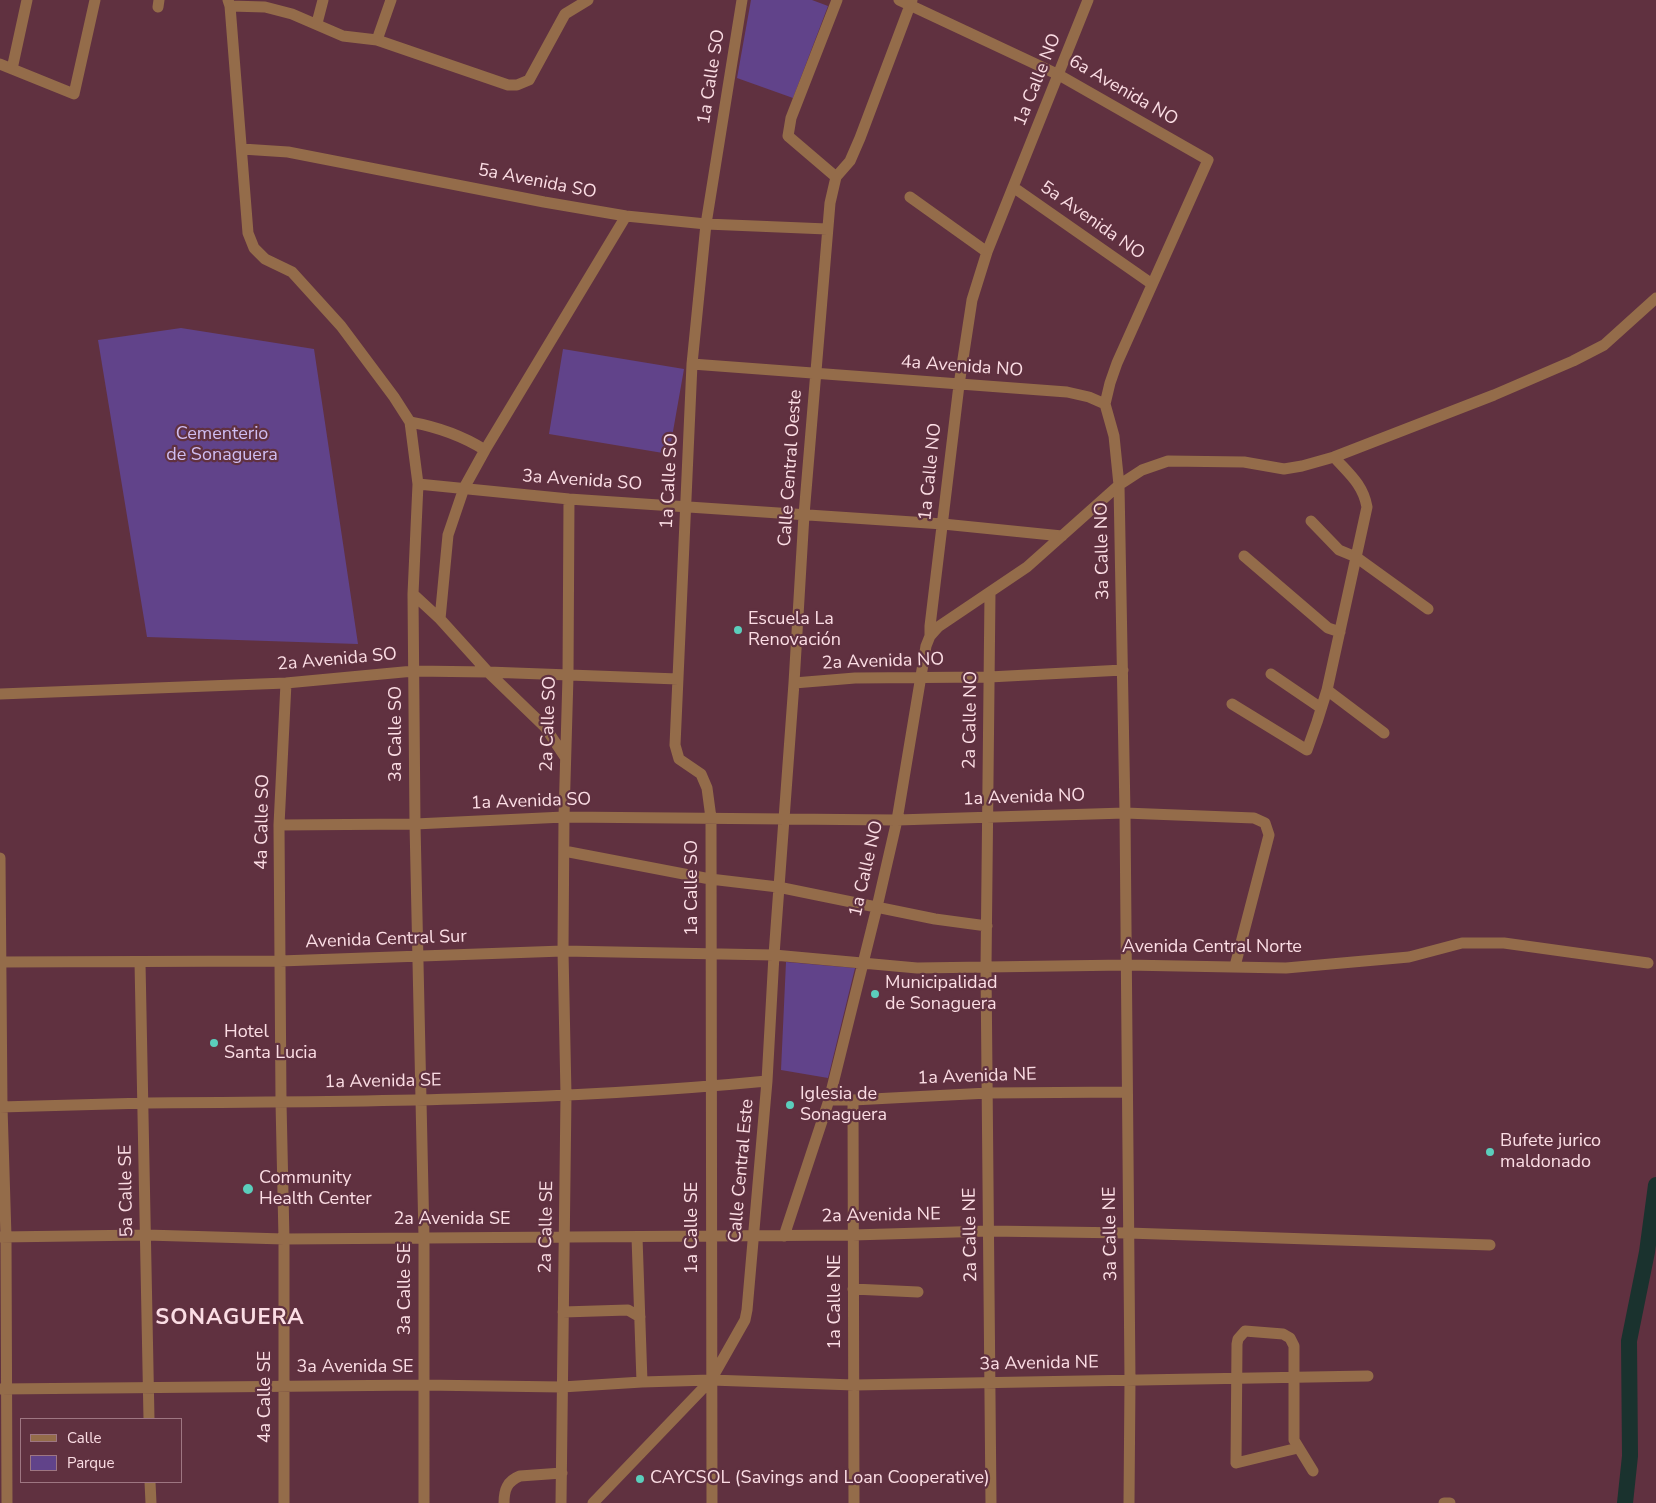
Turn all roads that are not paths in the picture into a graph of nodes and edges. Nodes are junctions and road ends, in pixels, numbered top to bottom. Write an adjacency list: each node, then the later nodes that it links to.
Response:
1 (27, 0): 15 (street)
2 (95, 0): 15 (street)
3 (323, 0): 12 (street)
4 (391, 0): 13 (street)
5 (587, 0): 13 (street)
6 (742, 0): 22 (street, 1a Calle SO)
7 (837, 0): 18 (street)
8 (899, 0): 10 (street, 6a Avenida NO)
9 (1088, 0): 16 (street, 1a Calle NO)
10 (911, 2): 16 (street, 6a Avenida NO); 18 (street, Calle Central Oeste)
11 (229, 3): 12 (street); 17 (street)
12 (316, 23): 13 (street)
13 (377, 40)
14 (0, 64): 15 (street)
15 (12, 69)
16 (1059, 74): 19 (street, 1a Calle NO); 25 (street, 6a Avenida NO)
17 (242, 149): 21 (street, 5a Avenida SO); 31 (street)
18 (836, 177): 23 (street, Calle Central Oeste)
19 (1013, 188): 24 (street, 1a Calle NO); 25 (street, 5a Avenida NO)
20 (910, 197): 24 (street)
21 (626, 216): 22 (street, 5a Avenida SO); 32 (street)
22 (706, 224): 23 (street, 5a Avenida SO); 27 (street, 1a Calle SO)
23 (827, 229): 28 (street, Calle Central Oeste)
24 (987, 252): 29 (street, 1a Calle NO)
25 (1152, 284): 30 (street)
26 (1656, 298): 33 (street)
27 (692, 364): 28 (street, 4a Avenida NO); 38 (street, 1a Calle SO)
28 (815, 374): 29 (street, 4a Avenida NO); 39 (street, Calle Central Oeste)
29 (959, 385): 30 (street, 4a Avenida NO); 41 (street, 1a Calle NO)
30 (1105, 404): 35 (street, 3a Calle NO)
31 (410, 422): 32 (street); 34 (street, 3a Calle SO)
32 (485, 450): 36 (street)
33 (1334, 456): 35 (street); 44 (street)
34 (418, 484): 36 (street, 3a Avenida SO); 46 (street, 3a Calle SO)
35 (1119, 485): 42 (street); 51 (street, 3a Calle NO)
36 (464, 488): 37 (street, 3a Avenida SO); 48 (street)
37 (569, 499): 38 (street, 3a Avenida SO); 55 (street, 2a Calle SO)
38 (686, 506): 39 (street, 3a Avenida SO); 58 (street, 1a Calle SO)
39 (804, 515): 41 (street, 3a Avenida SO); 60 (street, Calle Central Oeste)
40 (1311, 521): 44 (street)
41 (943, 524): 42 (street, 3a Avenida SO); 50 (street, 1a Calle NO)
42 (1062, 536): 45 (street)
43 (1244, 556): 49 (street)
44 (1356, 557): 47 (street); 49 (street)
45 (990, 593): 50 (street); 56 (street, 2a Calle NO)
46 (413, 594): 48 (street); 52 (street, 3a Calle SO)
47 (1428, 609)
48 (440, 619): 53 (street)
49 (1340, 632): 61 (street)
50 (930, 636): 57 (street, 1a Calle NO)
51 (1123, 670): 56 (street, 2a Avenida NO); 67 (street, 3a Calle NO)
52 (414, 671): 53 (street, 2a Avenida SO); 59 (street, 2a Avenida SO); 73 (street, 3a Calle SO)
53 (488, 672): 55 (street, 2a Avenida SO); 66 (street)
54 (1271, 674): 64 (street)
55 (568, 676): 58 (street, 2a Avenida SO); 66 (street, 2a Calle SO)
56 (990, 677): 57 (street, 2a Avenida NO); 69 (street, 2a Calle NO)
57 (920, 678): 60 (street, 2a Avenida NO); 72 (street, 1a Calle NO)
58 (678, 679): 70 (street, 1a Calle SO)
59 (286, 683): 62 (street, 2a Avenida SO); 74 (street, 4a Calle SO)
60 (794, 683): 71 (street, Calle Central Oeste)
61 (1326, 690): 64 (street); 65 (street)
62 (0, 694)
63 (1232, 704): 64 (street)
64 (1322, 708)
65 (1384, 733)
66 (565, 756): 68 (street, 2a Calle SO)
67 (1125, 813): 69 (street, 1a Avenida NO); 90 (street, 3a Calle NO); 91 (street, 1a Avenida NO)
68 (564, 817): 70 (street, 1a Avenida SO); 73 (street, 1a Avenida SO); 75 (street, 2a Calle SO)
69 (988, 817): 72 (street, 1a Avenida NO); 80 (street, 2a Calle NO)
70 (711, 818): 71 (street, 1a Avenida SO); 77 (street, 1a Calle SO)
71 (783, 820): 72 (street, 1a Avenida NO); 78 (street, Calle Central Oeste)
72 (897, 820): 79 (street, 1a Calle NO)
73 (415, 824): 74 (street, 1a Avenida SO); 84 (street, 3a Calle SO)
74 (279, 825): 85 (street, 4a Calle SO)
75 (564, 851): 77 (street); 81 (street, 2a Calle SO)
76 (0, 858): 86 (street)
77 (710, 879): 78 (street); 82 (street, 1a Calle SO)
78 (778, 887): 79 (street); 83 (street, Calle Central Oeste)
79 (876, 907): 80 (street); 88 (street, 1a Calle NO)
80 (987, 926): 92 (street, 2a Calle NO)
81 (562, 951): 82 (street, Avenida Central Sur); 84 (street, Avenida Central Sur); 97 (street, 2a Calle SE)
82 (710, 953): 83 (street, Avenida Central Sur); 94 (street, 1a Calle SE)
83 (774, 955): 88 (street, Avenida Central Norte); 93 (street, Calle Central Este)
84 (418, 956): 85 (street, Avenida Central Sur); 98 (street, 3a Calle SE)
85 (280, 961): 87 (street, Avenida Central Sur); 101 (street, 4a Calle SE)
86 (1, 962): 87 (street, Avenida Central Sur); 103 (street)
87 (140, 962): 102 (street, 5a Calle SE)
88 (862, 963): 92 (street, Avenida Central Norte); 99 (street)
89 (1648, 963): 91 (street, Avenida Central Norte)
90 (1126, 965): 91 (street, Avenida Central Norte); 92 (street, Avenida Central Norte); 95 (street, 3a Calle NE)
91 (1234, 966)
92 (986, 968): 96 (street, 2a Calle NE)
93 (767, 1081): 94 (street, 1a Avenida SE); 109 (street, Calle Central Este)
94 (710, 1087): 97 (street, 1a Avenida SE); 108 (street, 1a Calle SE)
95 (1126, 1092): 96 (street, 1a Avenida NE); 105 (street, 3a Calle NE)
96 (988, 1093): 100 (street, 1a Avenida NE); 104 (street, 2a Calle NE)
97 (566, 1095): 98 (street, 1a Avenida SE); 112 (street, 2a Calle SE)
98 (420, 1099): 101 (street, 1a Avenida SE); 114 (street, 3a Calle SE)
99 (829, 1100): 100 (street, 1a Avenida NE); 110 (street)
100 (853, 1100): 107 (street, 1a Calle NE)
101 (281, 1102): 102 (street, 1a Avenida SE); 115 (street, 4a Calle SE)
102 (143, 1103): 103 (street, 1a Avenida SE); 106 (street, 5a Calle SE)
103 (1, 1107): 111 (street)
104 (989, 1231): 105 (street, 2a Avenida NE); 107 (street, 2a Avenida NE); 127 (street, 2a Calle NE)
105 (1128, 1233): 116 (street, 2a Avenida NE); 125 (street, 3a Calle NE)
106 (146, 1235): 111 (street, 2a Avenida SE); 115 (street, 2a Avenida SE); 130 (street, 5a Calle SE)
107 (853, 1235): 110 (street, 2a Avenida NE); 117 (street, 1a Calle NE)
108 (711, 1236): 109 (street, 2a Avenida SE); 113 (street, 2a Avenida SE); 124 (street, 1a Calle SE)
109 (754, 1236): 110 (street, 2a Avenida NE); 124 (street, Calle Central Este)
110 (784, 1236)
111 (3, 1237): 133 (street)
112 (564, 1237): 113 (street, 2a Avenida SE); 114 (street, 2a Avenida SE); 119 (street, 2a Calle SE)
113 (637, 1237): 120 (street)
114 (424, 1238): 115 (street, 2a Avenida SE); 128 (street, 3a Calle SE)
115 (284, 1239): 131 (street, 4a Calle SE)
116 (1490, 1244)
117 (853, 1289): 118 (street); 129 (street, 1a Calle NE)
118 (918, 1292)
119 (563, 1312): 120 (street); 132 (street, 2a Calle SE)
120 (640, 1317): 126 (street)
121 (1368, 1376): 122 (street, 3a Avenida NE)
122 (1294, 1377): 123 (street, 3a Avenida NE); 123 (street); 135 (street)
123 (1236, 1378): 125 (street, 3a Avenida NE); 135 (street)
124 (710, 1380): 126 (street, 3a Avenida SE); 129 (street, 3a Avenida NE); 145 (street, Calle Central Este); 146 (street, 1a Calle SE)
125 (1130, 1380): 127 (street, 3a Avenida NE); 149 (street, 3a Calle NE)
126 (642, 1382): 132 (street, 3a Avenida SE)
127 (989, 1383): 129 (street, 3a Avenida NE); 148 (street, 2a Calle NE)
128 (423, 1385): 131 (street, 3a Avenida SE); 132 (street, 3a Avenida SE); 142 (street, 3a Calle SE)
129 (854, 1385): 147 (street, 1a Calle NE)
130 (148, 1386): 131 (street, 3a Avenida SE); 133 (street, 3a Avenida SE); 134 (street, 5a Calle SE)
131 (284, 1386): 141 (street, 4a Calle SE)
132 (562, 1387): 137 (street, 2a Calle SE)
133 (3, 1389): 139 (street)
134 (149, 1418)
135 (1298, 1448): 136 (street)
136 (1313, 1471)
137 (562, 1472): 143 (street); 144 (street, 2a Calle SE)
138 (150, 1483): 140 (street)
139 (7, 1503)
140 (151, 1503)
141 (284, 1503)
142 (424, 1503)
143 (504, 1503)
144 (561, 1503)
145 (593, 1503)
146 (712, 1503)
147 (854, 1503)
148 (991, 1503)
149 (1129, 1503)
150 (1444, 1503): 151 (street)
151 (1450, 1503)

